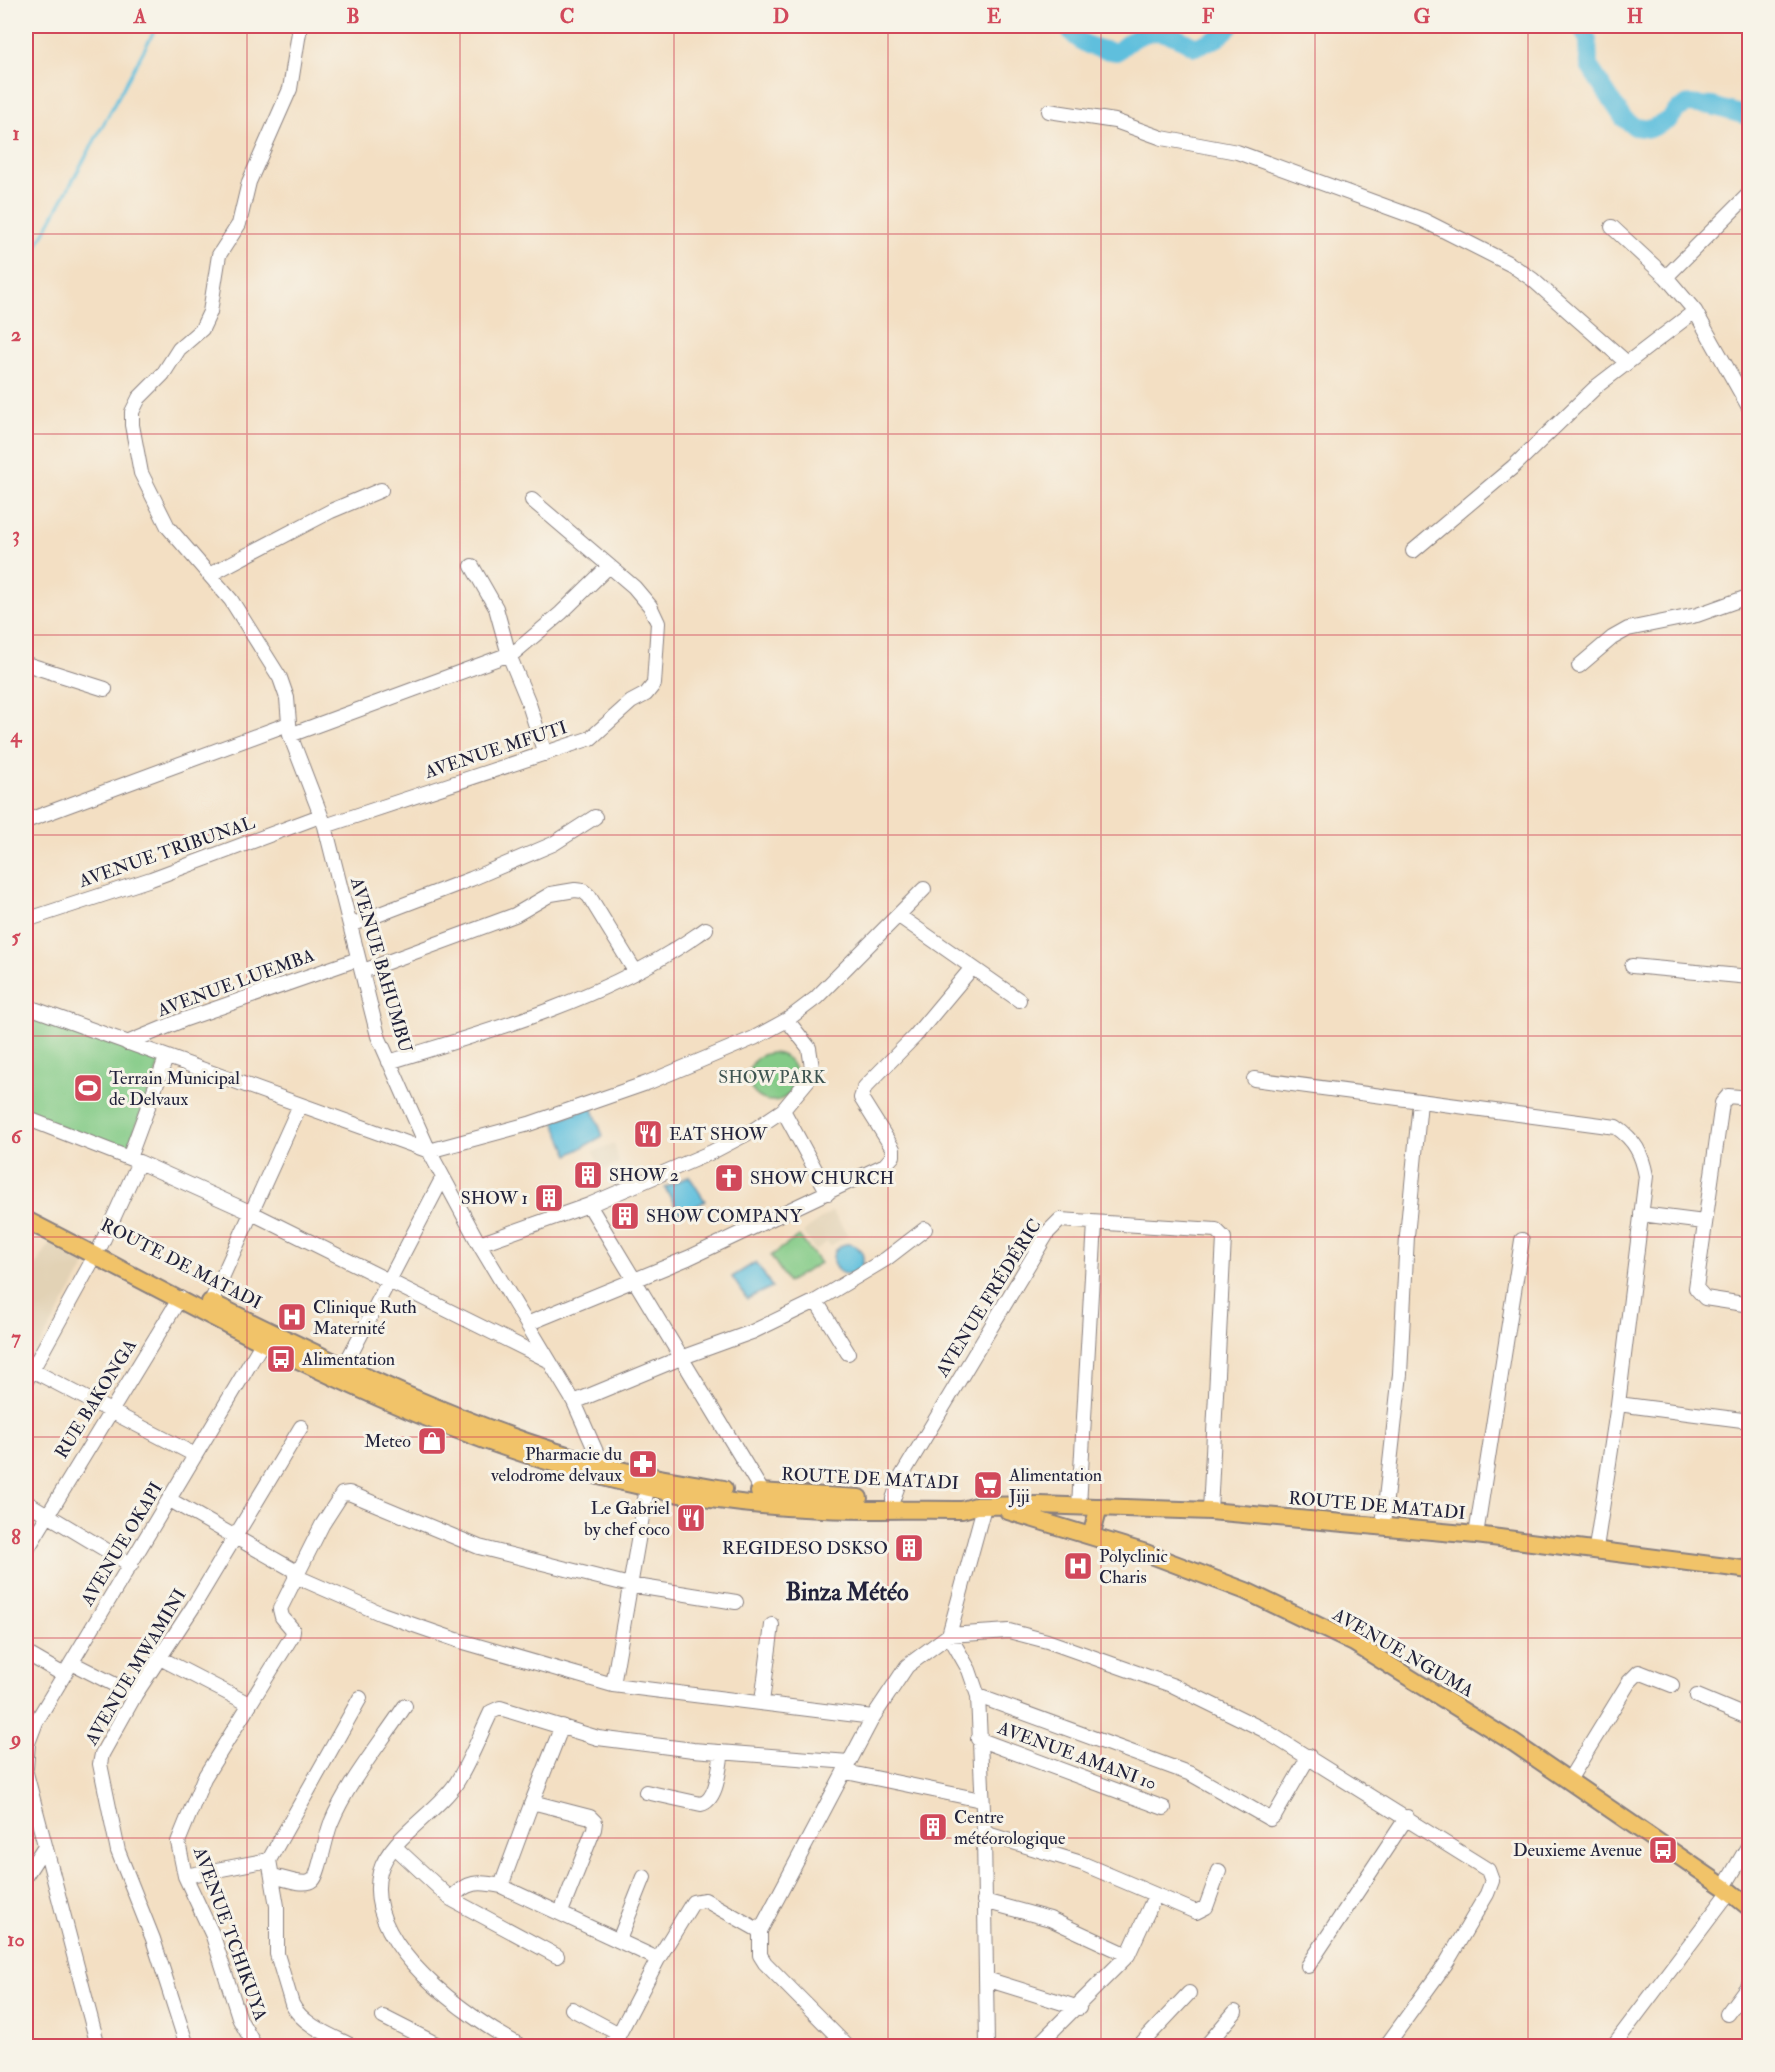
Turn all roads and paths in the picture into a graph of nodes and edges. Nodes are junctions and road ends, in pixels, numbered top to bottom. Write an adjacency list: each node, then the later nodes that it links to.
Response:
1 (300, 26): 14 (street, AVENUE BAHUMBU)
2 (1049, 111): 7 (street)
3 (1749, 193): 5 (street)
4 (1612, 227): 5 (street)
5 (1666, 277): 6 (street)
6 (1695, 311): 7 (street); 8 (street)
7 (1626, 362): 11 (street)
8 (1749, 409)
9 (381, 490): 14 (street)
10 (532, 500): 13 (street)
11 (1413, 551)
12 (472, 566): 16 (street)
13 (608, 567): 16 (street); 21 (street, AVENUE MFUTI)
14 (211, 574): 20 (street, AVENUE BAHUMBU)
15 (1749, 596): 18 (street)
16 (509, 655): 20 (street); 21 (street)
17 (26, 664): 19 (street)
18 (1579, 666)
19 (105, 689)
20 (289, 729): 23 (street); 24 (street, AVENUE BAHUMBU)
21 (545, 754): 24 (street, AVENUE MFUTI)
22 (595, 817): 28 (street)
23 (26, 821)
24 (322, 821): 27 (street, AVENUE TRIBUNAL); 28 (street, AVENUE BAHUMBU)
25 (924, 889): 26 (street)
26 (899, 916): 32 (street); 37 (street)
27 (26, 920)
28 (351, 925): 30 (street, AVENUE BAHUMBU)
29 (706, 929): 33 (street)
30 (361, 965): 33 (street, AVENUE LUEMBA); 38 (street, AVENUE LUEMBA); 40 (street, AVENUE BAHUMBU)
31 (1632, 966): 34 (street)
32 (971, 969): 35 (street); 50 (street)
33 (636, 971): 40 (street)
34 (1749, 977)
35 (1019, 1000)
36 (26, 1006): 38 (street)
37 (787, 1020): 45 (street); 47 (street)
38 (127, 1043): 39 (street)
39 (166, 1058): 44 (street); 48 (street)
40 (389, 1062): 47 (street, AVENUE BAHUMBU)
41 (1254, 1079): 43 (street)
42 (1749, 1098): 55 (street)
43 (1420, 1102): 53 (street); 93 (street)
44 (300, 1105): 47 (street); 52 (street)
45 (783, 1110): 50 (street); 51 (street)
46 (26, 1118): 48 (street)
47 (429, 1151): 49 (street, AVENUE BAHUMBU)
48 (134, 1160): 52 (street); 60 (street)
49 (443, 1177): 59 (street, AVENUE BAHUMBU); 61 (street)
50 (828, 1193): 62 (street)
51 (589, 1205): 59 (street); 62 (street)
52 (252, 1212): 61 (street); 65 (street)
53 (1641, 1214): 55 (street); 75 (street)
54 (30, 1216): 60 (main road, ROUTE DE MATADI)
55 (1704, 1222): 66 (street)
56 (1095, 1223): 84 (street, AVENUE FRÉDÉRIC); 88 (street); 91 (street, AVENUE FRÉDÉRIC)
57 (925, 1229): 64 (street)
58 (1522, 1240): 94 (street)
59 (479, 1244): 67 (street, AVENUE BAHUMBU)
60 (98, 1250): 63 (main road, ROUTE DE MATADI); 65 (main road, ROUTE DE MATADI); 73 (street)
61 (387, 1280): 71 (street); 72 (street)
62 (634, 1281): 67 (street); 70 (street)
63 (180, 1298): 68 (main road, ROUTE DE MATADI); 76 (street, RUE BAKONGA)
64 (816, 1301): 69 (street); 70 (street)
65 (211, 1302): 68 (main road, ROUTE DE MATADI)
66 (1749, 1305)
67 (527, 1324): 71 (street, AVENUE BAHUMBU)
68 (266, 1336): 72 (main road, ROUTE DE MATADI); 77 (main road, ROUTE DE MATADI); 80 (street, AVENUE OKAPI)
69 (848, 1353)
70 (683, 1357): 74 (street); 83 (street)
71 (548, 1360): 74 (street, AVENUE BAHUMBU)
72 (344, 1367): 77 (main road, ROUTE DE MATADI)
73 (28, 1373): 76 (street)
74 (574, 1402): 81 (street, AVENUE BAHUMBU)
75 (1618, 1404): 78 (street); 97 (street)
76 (111, 1409): 80 (street); 92 (street, RUE BAKONGA)
77 (451, 1420): 81 (main road, ROUTE DE MATADI)
78 (1749, 1421)
79 (301, 1427): 96 (street, AVENUE MWAMINI)
80 (195, 1455): 85 (street, AVENUE OKAPI)
81 (605, 1472): 82 (main road, ROUTE DE MATADI); 83 (main road, ROUTE DE MATADI)
82 (647, 1488): 86 (main road, ROUTE DE MATADI); 102 (street)
83 (763, 1493): 86 (main road, ROUTE DE MATADI)
84 (893, 1499): 86 (main road, ROUTE DE MATADI); 89 (main road, ROUTE DE MATADI)
85 (170, 1500): 96 (street); 99 (street, AVENUE OKAPI)
86 (786, 1500): 89 (main road, ROUTE DE MATADI)
87 (26, 1502): 92 (street)
88 (1079, 1506): 89 (main road, ROUTE DE MATADI); 90 (main road, ROUTE DE MATADI)
89 (986, 1507): 95 (main road, AVENUE NGUMA); 105 (street)
90 (1099, 1507): 91 (main road, ROUTE DE MATADI); 95 (main road)
91 (1210, 1511): 93 (main road, ROUTE DE MATADI)
92 (47, 1514): 98 (street, RUE BAKONGA); 99 (street)
93 (1383, 1525): 94 (main road, ROUTE DE MATADI)
94 (1476, 1534): 97 (main road, ROUTE DE MATADI)
95 (1091, 1536): 129 (main road, AVENUE NGUMA)
96 (233, 1538): 101 (street); 107 (street, AVENUE MWAMINI)
97 (1596, 1548): 100 (main road, ROUTE DE MATADI)
98 (26, 1551)
99 (131, 1565): 108 (street, AVENUE OKAPI)
100 (1749, 1570)
101 (296, 1574): 102 (street, AVENUE TCHIKUYA); 110 (street); 117 (street, AVENUE TCHIKUYA)
102 (630, 1585): 103 (street); 110 (street)
103 (736, 1602)
104 (772, 1625): 116 (street)
105 (949, 1635): 114 (street); 119 (street); 125 (street)
106 (26, 1653): 109 (street)
107 (160, 1658): 112 (street, AVENUE MWAMINI); 117 (street)
108 (72, 1663): 109 (street, AVENUE OKAPI); 112 (street)
109 (64, 1675): 122 (street, AVENUE OKAPI)
110 (613, 1685): 116 (street)
111 (1671, 1685): 129 (street)
112 (135, 1695): 169 (street, AVENUE MWAMINI)
113 (1697, 1695): 120 (street)
114 (978, 1696): 123 (street); 125 (street)
115 (360, 1698): 139 (street)
116 (762, 1702): 119 (street)
117 (249, 1704): 142 (street, AVENUE TCHIKUYA)
118 (405, 1706): 143 (street)
119 (873, 1717): 126 (street)
120 (1749, 1718)
121 (562, 1726): 124 (street); 132 (street); 137 (street)
122 (28, 1736): 127 (street, AVENUE OKAPI)
123 (978, 1739): 131 (street); 133 (street, AVENUE AMANI 10)
124 (722, 1752): 126 (street); 130 (street)
125 (1309, 1756): 134 (street)
126 (847, 1767): 131 (street); 152 (street)
127 (26, 1768)
128 (26, 1773): 138 (street)
129 (1569, 1780): 146 (main road, AVENUE NGUMA)
130 (646, 1792)
131 (981, 1800): 135 (street)
132 (532, 1802): 145 (street); 151 (street)
133 (1164, 1808)
134 (1407, 1817): 157 (street); 179 (street)
135 (984, 1833): 147 (street); 149 (street)
136 (1749, 1844): 146 (street)
137 (395, 1847): 148 (street); 173 (street)
138 (44, 1849): 141 (street); 168 (street)
139 (269, 1860): 142 (street); 143 (street)
140 (1219, 1871): 147 (street)
141 (26, 1875)
142 (185, 1876): 170 (street, AVENUE TCHIKUYA)
143 (273, 1876): 171 (street)
144 (644, 1877): 153 (street)
145 (501, 1886): 148 (street); 151 (street)
146 (1727, 1889): 150 (main road, AVENUE NGUMA); 180 (street)
147 (1155, 1896): 154 (street)
148 (451, 1899): 155 (street)
149 (984, 1900): 154 (street); 158 (street)
150 (1749, 1908)
151 (561, 1912): 153 (street)
152 (760, 1931): 156 (street); 167 (street)
153 (618, 1940): 156 (street)
154 (1128, 1955): 161 (street)
155 (557, 1956)
156 (658, 1959): 166 (street)
157 (1308, 1966)
158 (986, 1979): 161 (street); 175 (street)
159 (1749, 1983): 164 (street)
160 (1189, 1993): 177 (street)
161 (1078, 2008): 176 (street)
162 (572, 2009): 166 (street)
163 (1235, 2012): 178 (street)
164 (1727, 2014)
165 (382, 2017): 172 (street)
166 (619, 2034): 174 (street)
167 (844, 2045)
168 (98, 2046)
169 (187, 2046)
170 (255, 2046)
171 (352, 2046)
172 (440, 2046)
173 (521, 2046)
174 (609, 2046)
175 (987, 2046)
176 (1037, 2046)
177 (1139, 2046)
178 (1206, 2046)
179 (1386, 2046)
180 (1613, 2046)

